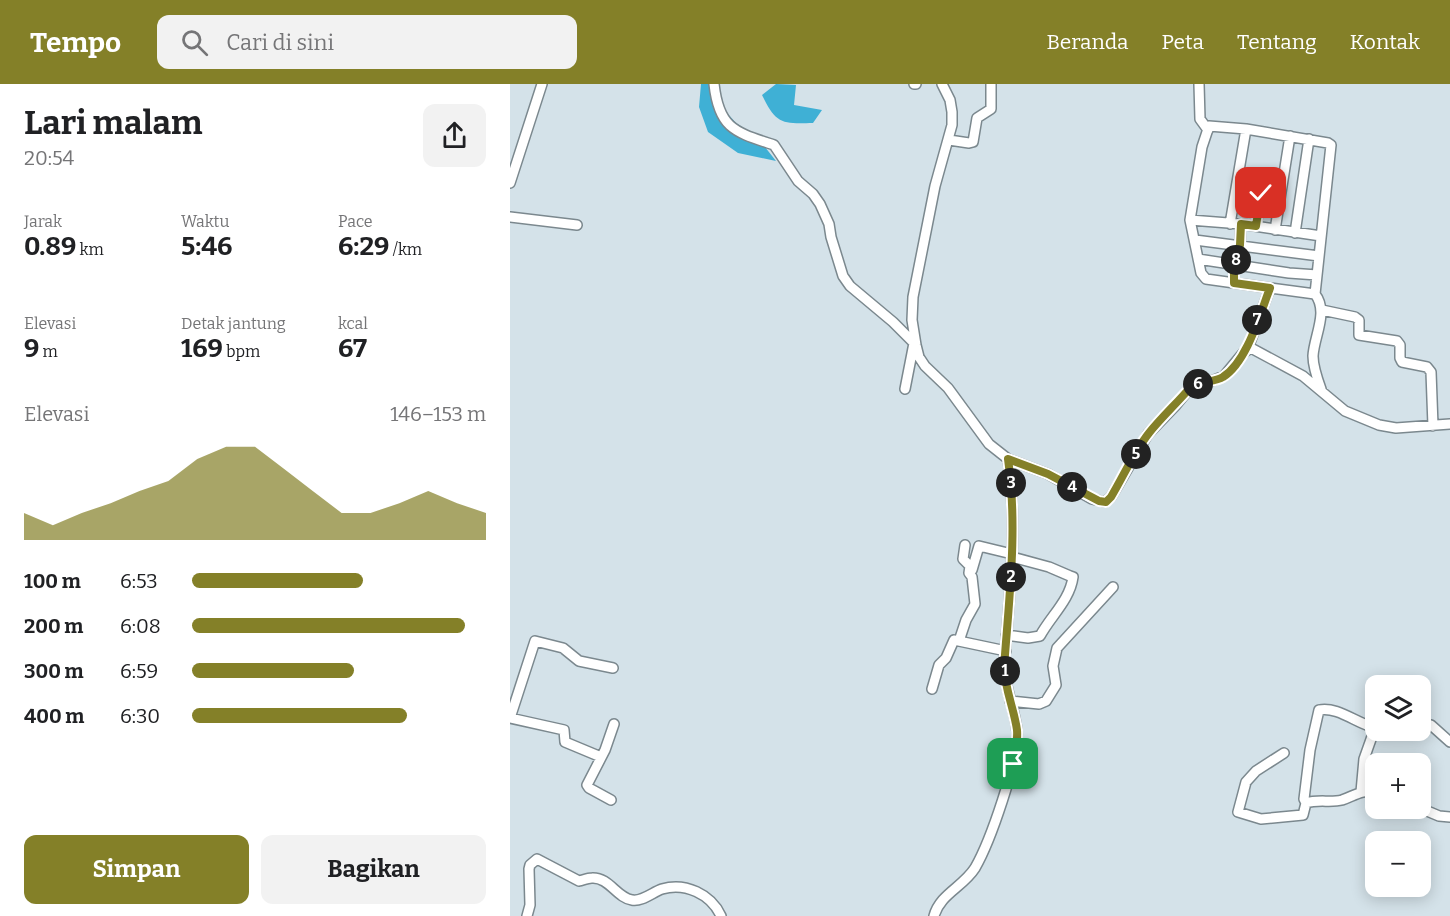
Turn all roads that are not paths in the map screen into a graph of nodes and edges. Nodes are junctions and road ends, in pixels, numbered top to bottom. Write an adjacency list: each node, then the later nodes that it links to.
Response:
1 (542, 84): 12 (street)
2 (714, 84): 34 (street)
3 (942, 84): 10 (street)
4 (991, 84): 10 (street)
5 (1199, 84): 7 (street)
6 (1246, 129): 7 (street); 8 (street); 13 (street)
7 (1208, 130): 16 (street)
8 (1290, 136): 9 (street); 21 (street)
9 (1309, 139): 22 (street); 23 (street)
10 (949, 140): 34 (street)
11 (1264, 174): 14 (street)
12 (510, 183)
13 (1236, 189): 14 (street); 17 (street)
14 (1261, 193): 20 (street)
15 (510, 217): 19 (street)
16 (1190, 220): 17 (street); 24 (street)
17 (1230, 224): 18 (street)
18 (1241, 224): 20 (street); 25 (street)
19 (577, 225)
20 (1256, 226): 21 (street)
21 (1275, 230): 22 (street)
22 (1294, 233): 23 (street)
23 (1321, 236): 26 (street)
24 (1195, 240): 25 (street); 27 (street)
25 (1240, 245): 26 (street); 28 (street)
26 (1319, 256): 29 (street)
27 (1198, 259): 28 (street); 30 (street)
28 (1234, 265): 29 (street); 30 (street)
29 (1317, 275): 32 (street)
30 (1234, 283): 31 (street)
31 (1270, 288): 32 (street); 35 (street)
32 (1316, 294): 33 (street)
33 (1322, 310): 37 (street); 39 (street)
34 (915, 344): 36 (street); 40 (street)
35 (1248, 348): 37 (street); 40 (street)
36 (905, 389)
37 (1322, 391): 39 (street)
38 (1450, 424): 39 (street)
39 (1433, 426)
40 (1008, 459): 42 (street)
41 (965, 545): 43 (street)
42 (1012, 555): 43 (street); 45 (street); 45 (street)
43 (972, 576): 46 (street)
44 (1113, 587): 50 (street)
45 (1006, 635): 47 (street)
46 (959, 641): 47 (street); 49 (street)
47 (1006, 651): 50 (street)
48 (614, 668): 51 (street)
49 (933, 689)
50 (1010, 701): 67 (street)
51 (510, 718): 58 (street)
52 (614, 724): 58 (street)
53 (1365, 724): 62 (street)
54 (1431, 725): 56 (street)
55 (1370, 741): 60 (street)
56 (1450, 742)
57 (1284, 753): 62 (street)
58 (601, 757): 61 (street)
59 (1365, 790): 60 (street)
60 (1361, 792): 62 (street)
61 (611, 800)
62 (1306, 803)
63 (1431, 813): 64 (street)
64 (1450, 817)
65 (527, 916): 66 (street)
66 (721, 916)
67 (933, 916)

